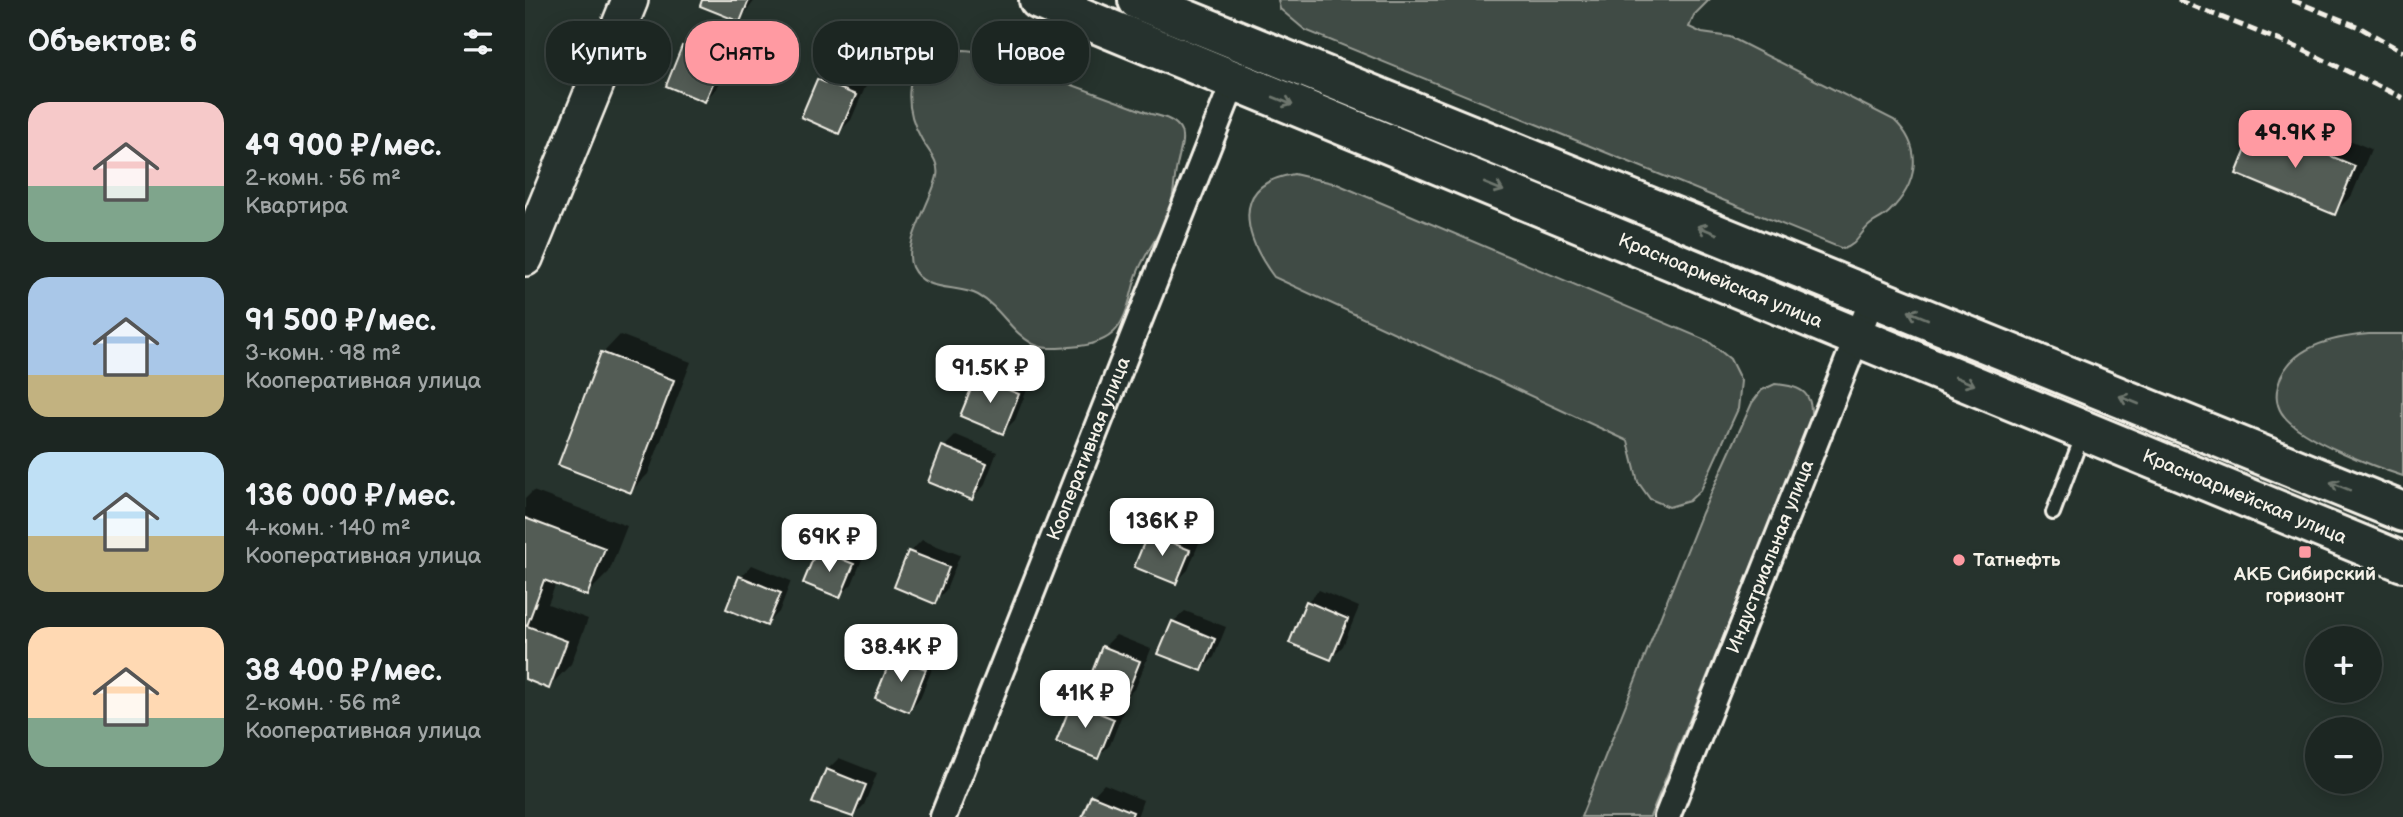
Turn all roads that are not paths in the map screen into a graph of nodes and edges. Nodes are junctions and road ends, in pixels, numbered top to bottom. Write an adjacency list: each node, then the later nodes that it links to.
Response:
1 (630, 0): 5 (main road)
2 (1039, 0): 4 (main road, Красноармейская улица)
3 (1137, 0): 6 (main road, one-way to 3)
4 (1234, 80): 7 (main road, Красноармейская улица, one-way to 7); 12 (street, Кооперативная улица)
5 (525, 258)
6 (1874, 298): 7 (street, Индустриальная улица); 9 (main road, one-way to 6)
7 (1857, 337): 8 (main road, Красноармейская улица, one-way to 8); 13 (street, Индустриальная улица)
8 (2084, 430): 10 (lane); 11 (main road, Красноармейская улица)
9 (2403, 512)
10 (2053, 513)
11 (2403, 562)
12 (943, 817)
13 (1667, 817)

